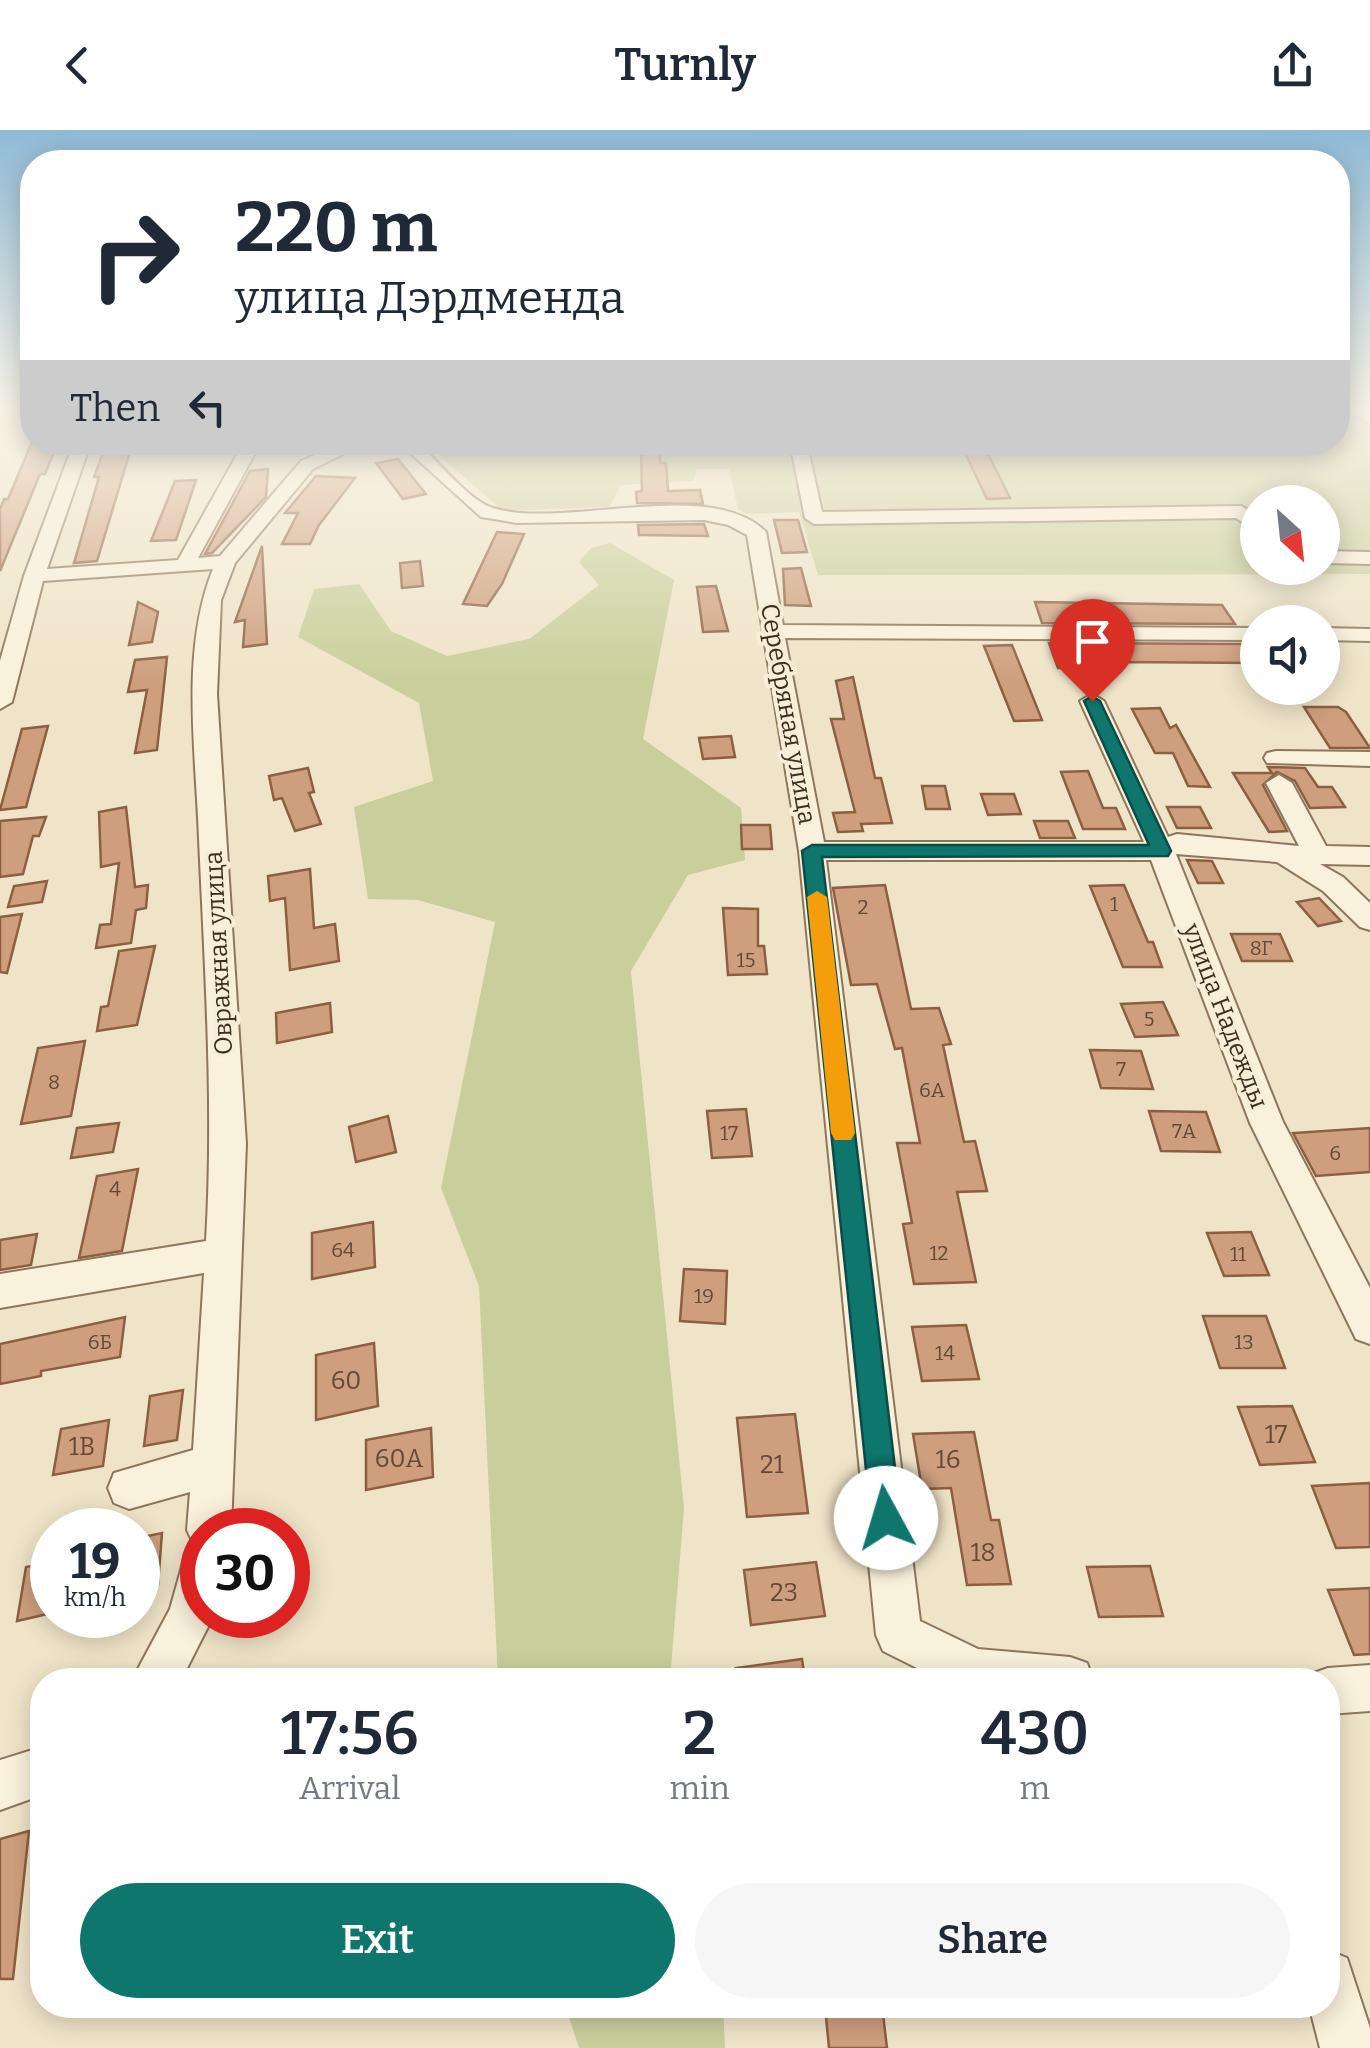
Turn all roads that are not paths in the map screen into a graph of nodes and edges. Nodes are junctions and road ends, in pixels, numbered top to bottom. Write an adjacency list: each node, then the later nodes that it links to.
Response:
1 (61, 504): 11 (street)
2 (219, 504): 10 (street)
3 (275, 504): 9 (street, Овражная улица)
4 (473, 504): 12 (street, Серебряная улица)
5 (811, 504): 6 (street)
6 (1240, 512)
7 (1340, 557): 8 (street)
8 (1370, 558)
9 (226, 562): 10 (street); 25 (street, Овражная улица)
10 (185, 564): 11 (street)
11 (34, 576): 16 (street)
12 (775, 631): 13 (street); 19 (street, Серебряная улица)
13 (1240, 634)
14 (1340, 634): 15 (street)
15 (1370, 635)
16 (0, 700)
17 (1092, 701): 20 (street, улица Надежды)
18 (1370, 759): 22 (street)
19 (812, 851): 20 (street); 33 (street, Серебряная улица)
20 (1161, 851): 21 (street); 27 (street, улица Надежды)
21 (1284, 854): 22 (street); 24 (street)
22 (1317, 855): 23 (street)
23 (1370, 856)
24 (1370, 920)
25 (223, 1254): 26 (street); 28 (street, Овражная улица)
26 (0, 1291)
27 (1370, 1326)
28 (212, 1466): 29 (street); 30 (street, Овражная улица)
29 (129, 1488)
30 (210, 1508)
31 (180, 1636): 32 (street)
32 (162, 1668)
33 (967, 1668)
34 (1370, 1688): 35 (street)
35 (1340, 1690)
36 (30, 1775): 37 (street)
37 (0, 1785)
38 (1340, 2018): 39 (street)
39 (1348, 2048)

